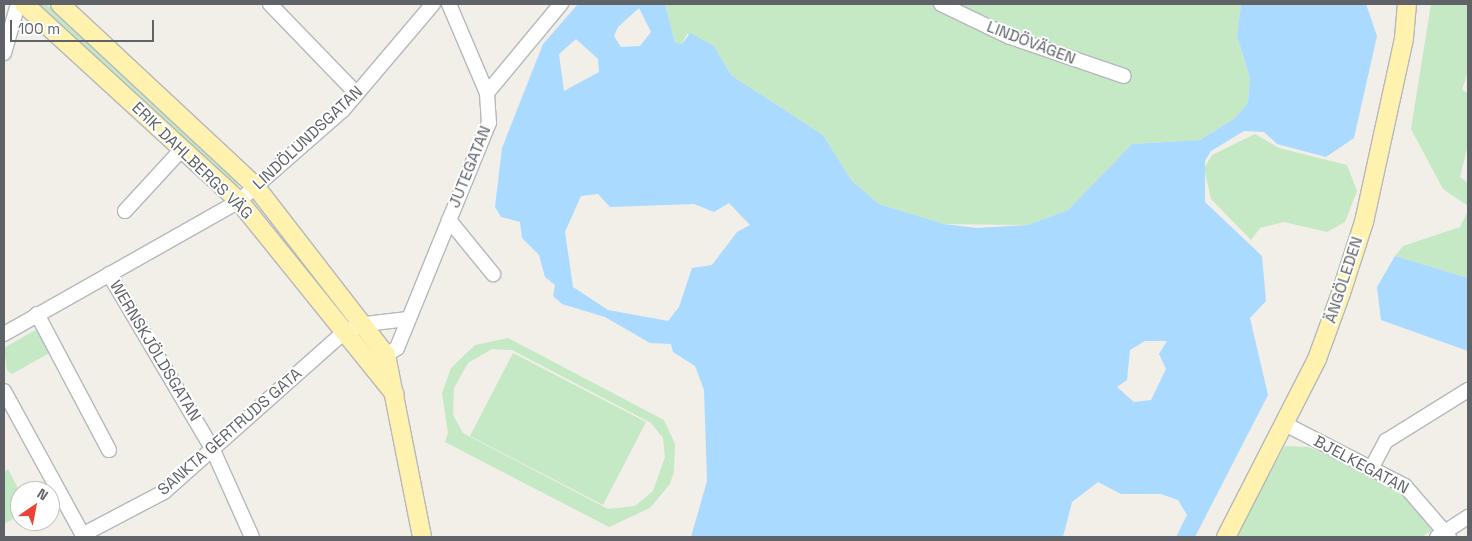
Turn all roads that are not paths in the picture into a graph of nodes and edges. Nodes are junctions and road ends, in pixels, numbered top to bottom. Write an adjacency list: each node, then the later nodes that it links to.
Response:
1 (18, 4): 10 (street)
2 (24, 4): 14 (main road, ERIK DAHLBERGS VÄG)
3 (60, 4): 15 (main road, ERIK DAHLBERGS VÄG)
4 (270, 4): 13 (street)
5 (433, 4): 13 (street, LINDÖLUNDSGATAN)
6 (449, 4): 12 (street, JUTEGATAN)
7 (561, 4): 12 (street)
8 (941, 4): 11 (street, LINDÖVÄGEN)
9 (1407, 4): 31 (main road, ÄNGÖLEDEN)
10 (4, 53)
11 (1124, 76)
12 (487, 93): 18 (street, JUTEGATAN)
13 (357, 94): 15 (street, LINDÖLUNDSGATAN)
14 (182, 149): 16 (main road, ERIK DAHLBERGS VÄG); 17 (street)
15 (256, 187): 16 (street, LINDÖLUNDSGATAN); 23 (main road, ERIK DAHLBERGS VÄG)
16 (239, 201): 19 (street, LINDÖLUNDSGATAN); 24 (main road, ERIK DAHLBERGS VÄG)
17 (125, 211)
18 (449, 220): 20 (street); 22 (street, JUTEGATAN)
19 (109, 274): 21 (street, LINDÖLUNDSGATAN); 33 (street, WERNSKJÖLDSGATAN)
20 (493, 274)
21 (37, 314): 25 (street, LINDÖLUNDSGATAN); 32 (street)
22 (408, 319): 23 (street); 26 (street, JUTEGATAN)
23 (365, 324): 24 (street); 26 (main road, ERIK DAHLBERGS VÄG)
24 (344, 332): 27 (main road, ERIK DAHLBERGS VÄG); 33 (street, SANKTA GERTRUDS GATA)
25 (4, 334)
26 (386, 355): 27 (street); 30 (main road, ERIK DAHLBERGS VÄG)
27 (370, 364): 30 (main road, ERIK DAHLBERGS VÄG)
28 (1468, 390): 34 (street)
29 (4, 391): 37 (street)
30 (396, 394): 39 (main road)
31 (1285, 424): 34 (street, BJELKEGATAN); 40 (main road, ÄNGÖLEDEN)
32 (109, 450)
33 (213, 450): 37 (street, SANKTA GERTRUDS GATA); 38 (street, WERNSKJÖLDSGATAN)
34 (1372, 468): 36 (street, BJELKEGATAN)
35 (1468, 517): 36 (street)
36 (1444, 535)
37 (83, 536)
38 (252, 537)
39 (422, 537)
40 (1226, 537)

